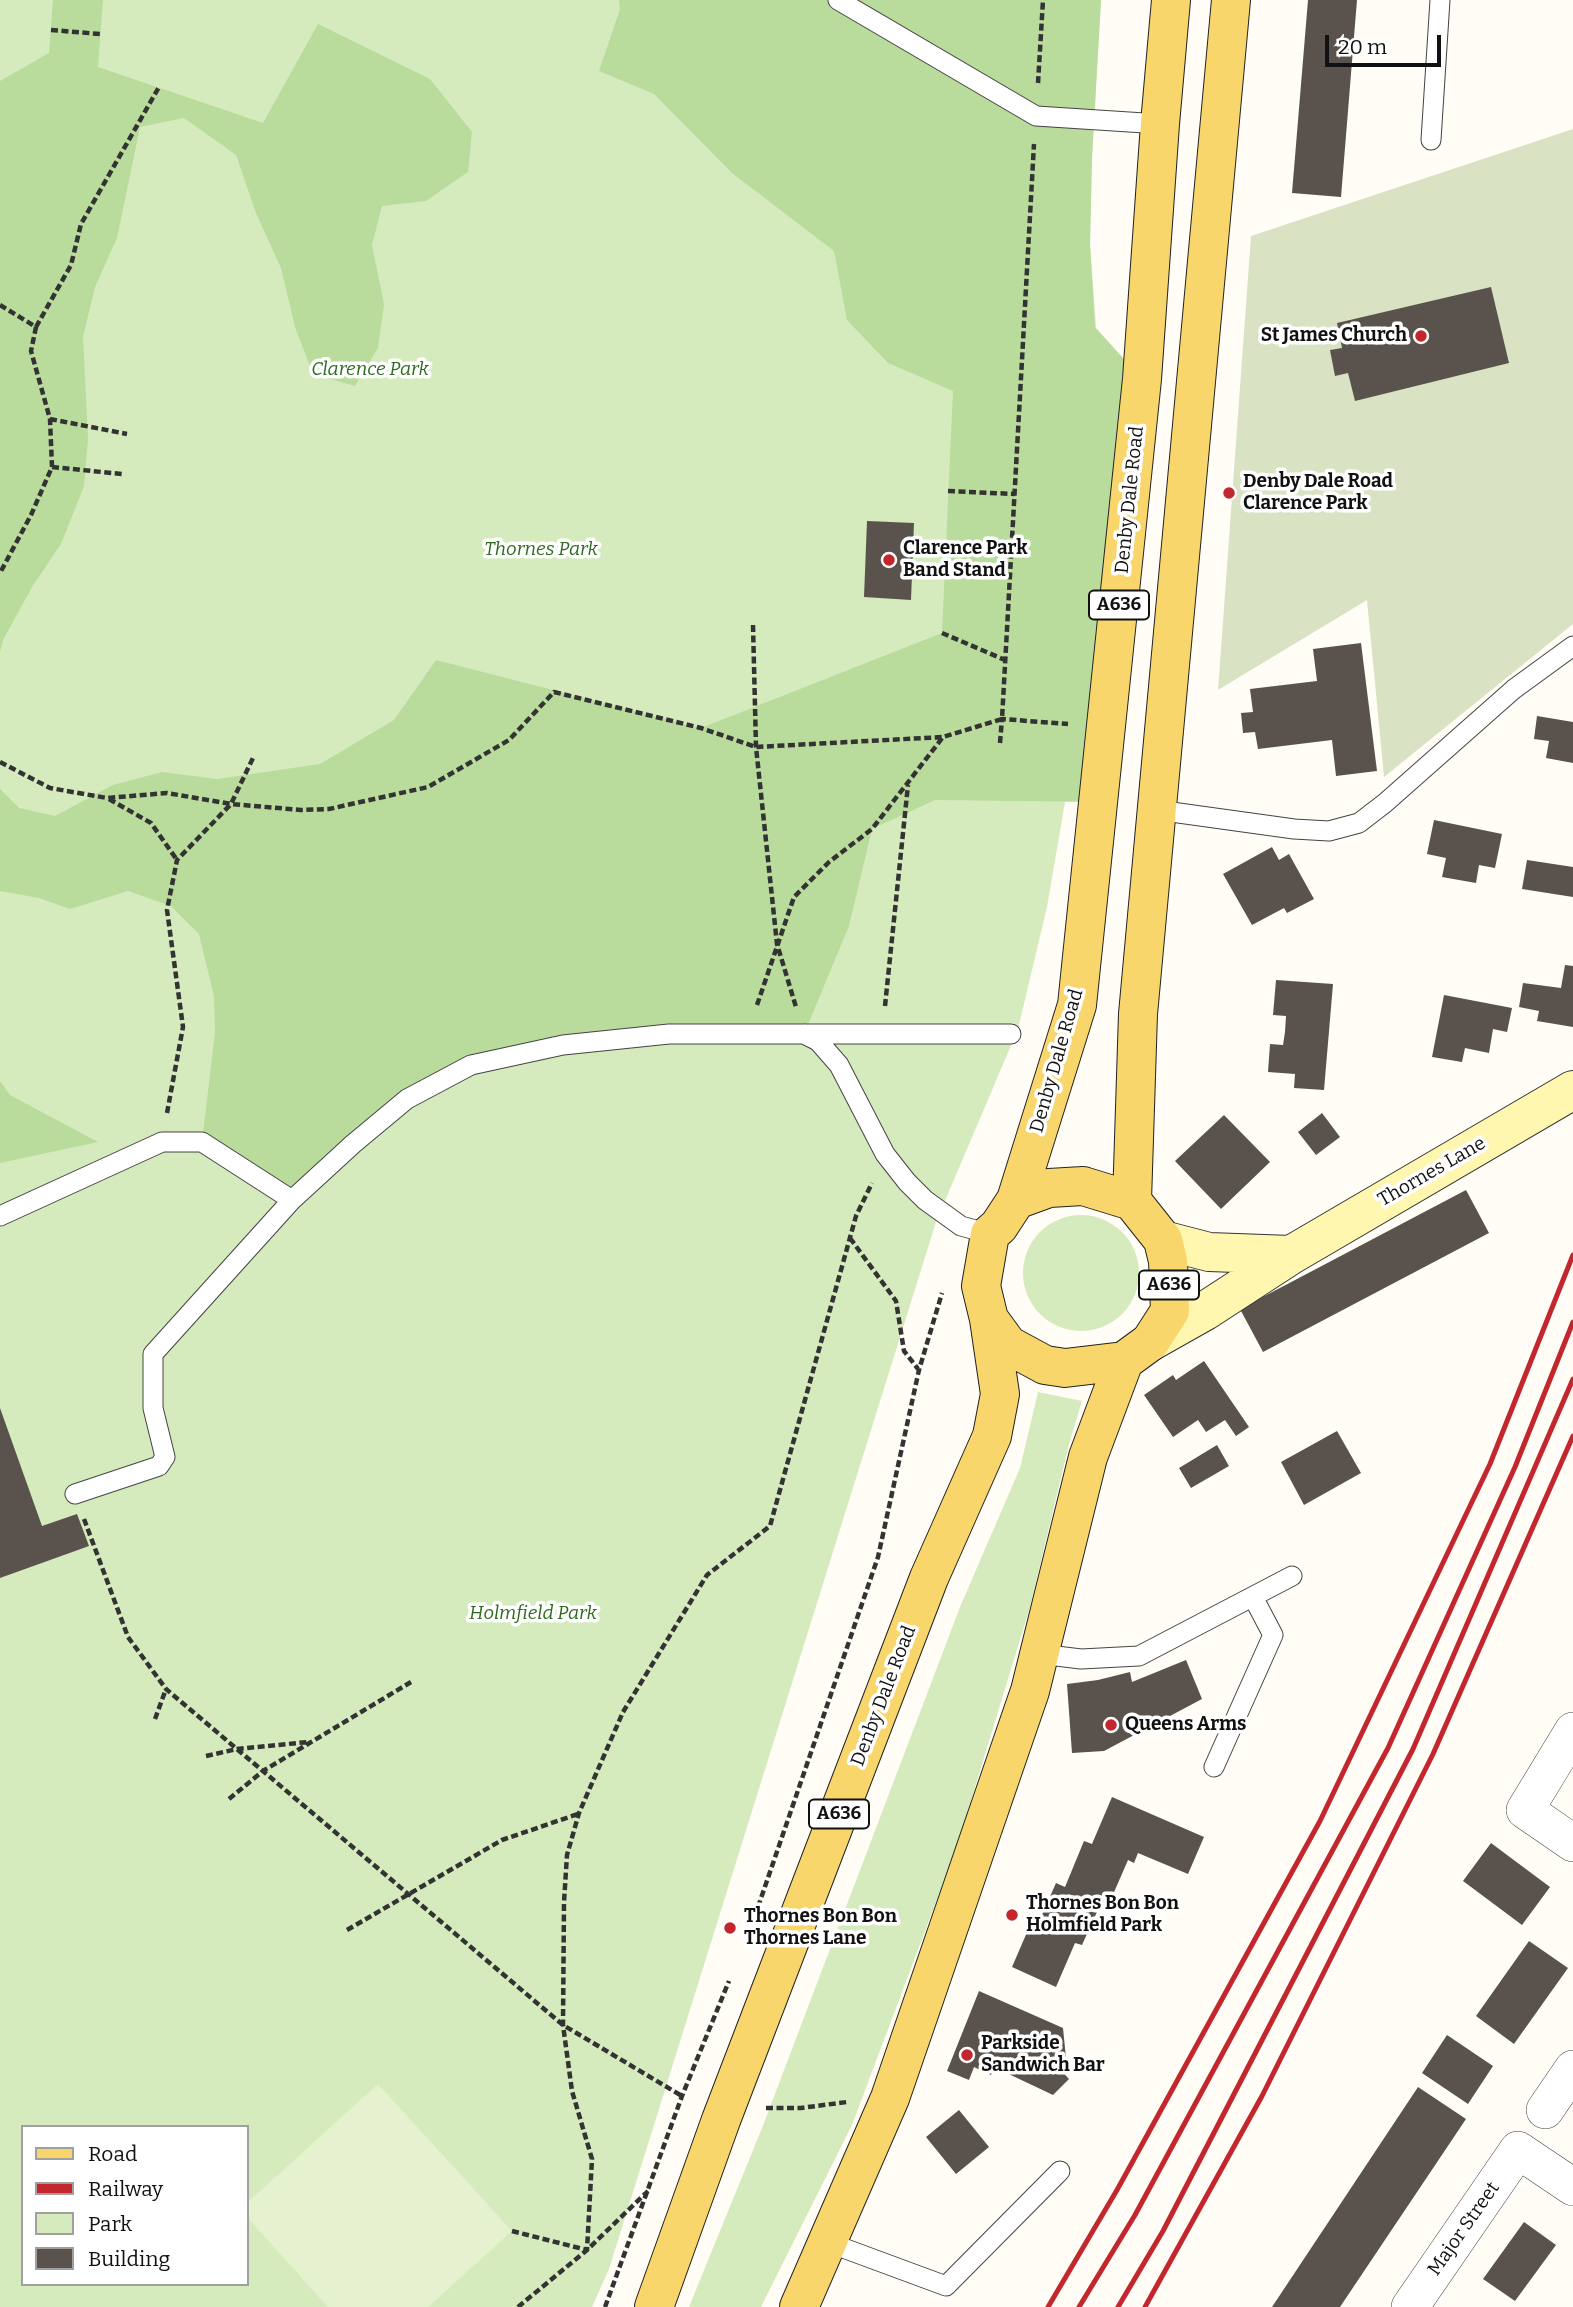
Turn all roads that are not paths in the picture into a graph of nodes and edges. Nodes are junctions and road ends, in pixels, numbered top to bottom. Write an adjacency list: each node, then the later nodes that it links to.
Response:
1 (838, 0): 5 (lane)
2 (1171, 0): 5 (main road, Denby Dale Road / A636)
3 (1231, 0): 8 (main road, A636)
4 (1440, 0): 6 (lane)
5 (1160, 124): 13 (main road, Denby Dale Road / A636)
6 (1431, 140)
7 (1573, 646): 8 (lane)
8 (1157, 810): 14 (main road, A636)
9 (804, 1034): 10 (lane); 12 (lane); 16 (lane)
10 (1011, 1034)
11 (1573, 1090): 18 (street, Thornes Lane)
12 (292, 1200): 15 (lane); 21 (lane)
13 (1016, 1200): 14 (main road); 16 (main road, A636)
14 (1132, 1201): 17 (main road, A636)
15 (0, 1216)
16 (990, 1234): 19 (main road, A636)
17 (1163, 1240): 18 (street); 20 (main road, A636)
18 (1291, 1255): 20 (street, Thornes Lane)
19 (989, 1319): 20 (main road, A636); 33 (main road, Denby Dale Road / A636)
20 (1137, 1352): 24 (main road, A636)
21 (75, 1494)
22 (1292, 1576): 23 (lane)
23 (1253, 1597): 24 (lane); 26 (lane)
24 (1040, 1654): 32 (main road, A636)
25 (1573, 1731): 27 (street)
26 (1214, 1767)
27 (1573, 1843)
28 (1573, 2069): 29 (street)
29 (1545, 2110)
30 (1060, 2171): 32 (lane)
31 (1573, 2187): 35 (street, Major Street)
32 (827, 2242): 34 (main road, A636)
33 (654, 2307)
34 (799, 2307)
35 (1409, 2307)

